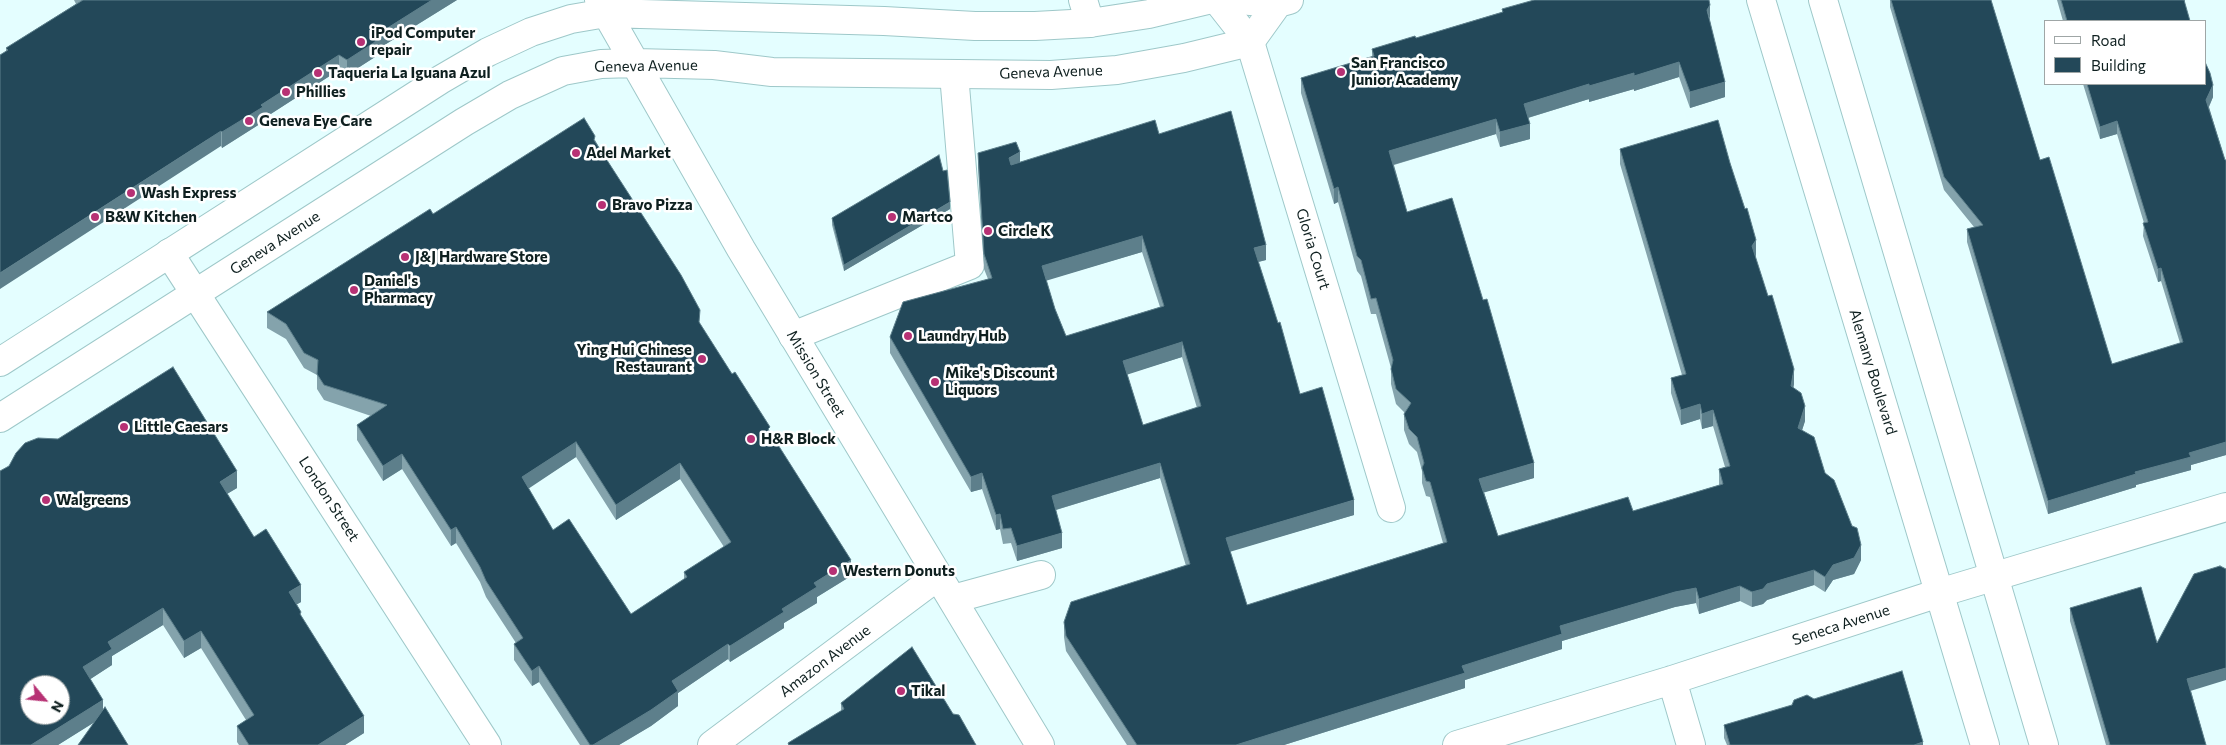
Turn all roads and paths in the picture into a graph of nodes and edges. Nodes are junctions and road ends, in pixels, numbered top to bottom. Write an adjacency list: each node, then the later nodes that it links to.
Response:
1 (1208, 0): 8 (main road)
2 (1217, 0): 9 (main road, Gloria Court)
3 (1237, 0): 6 (main road)
4 (1761, 0): 22 (main road, Alemany Boulevard)
5 (1824, 0): 21 (main road)
6 (1283, 2): 9 (main road)
7 (602, 7): 8 (main road); 10 (main road, Mission Street); 12 (main road)
8 (1087, 11)
9 (1250, 42): 11 (main road, Geneva Avenue); 18 (main road, Gloria Court)
10 (636, 63): 11 (main road, Geneva Avenue); 13 (main road, Geneva Avenue); 14 (main road, Mission Street)
11 (954, 74): 14 (main road)
12 (169, 253): 13 (main road, London Street); 15 (main road)
13 (195, 293): 16 (main road, Geneva Avenue); 25 (main road, London Street)
14 (793, 336): 20 (main road, Mission Street)
15 (0, 362)
16 (0, 418)
17 (2226, 507): 21 (main road, Seneca Avenue)
18 (1391, 508)
19 (1041, 575): 23 (main road)
20 (938, 576): 23 (main road, Mission Street); 26 (main road, Amazon Avenue)
21 (1993, 577): 22 (main road, Seneca Avenue); 31 (main road)
22 (1939, 593): 24 (main road, Seneca Avenue); 30 (main road, Alemany Boulevard)
23 (953, 599): 27 (main road, Mission Street)
24 (1672, 680): 28 (main road, Seneca Avenue); 29 (main road)
25 (487, 745)
26 (712, 745)
27 (1040, 745)
28 (1458, 745)
29 (1691, 745)
30 (1985, 745)
31 (2044, 745)

